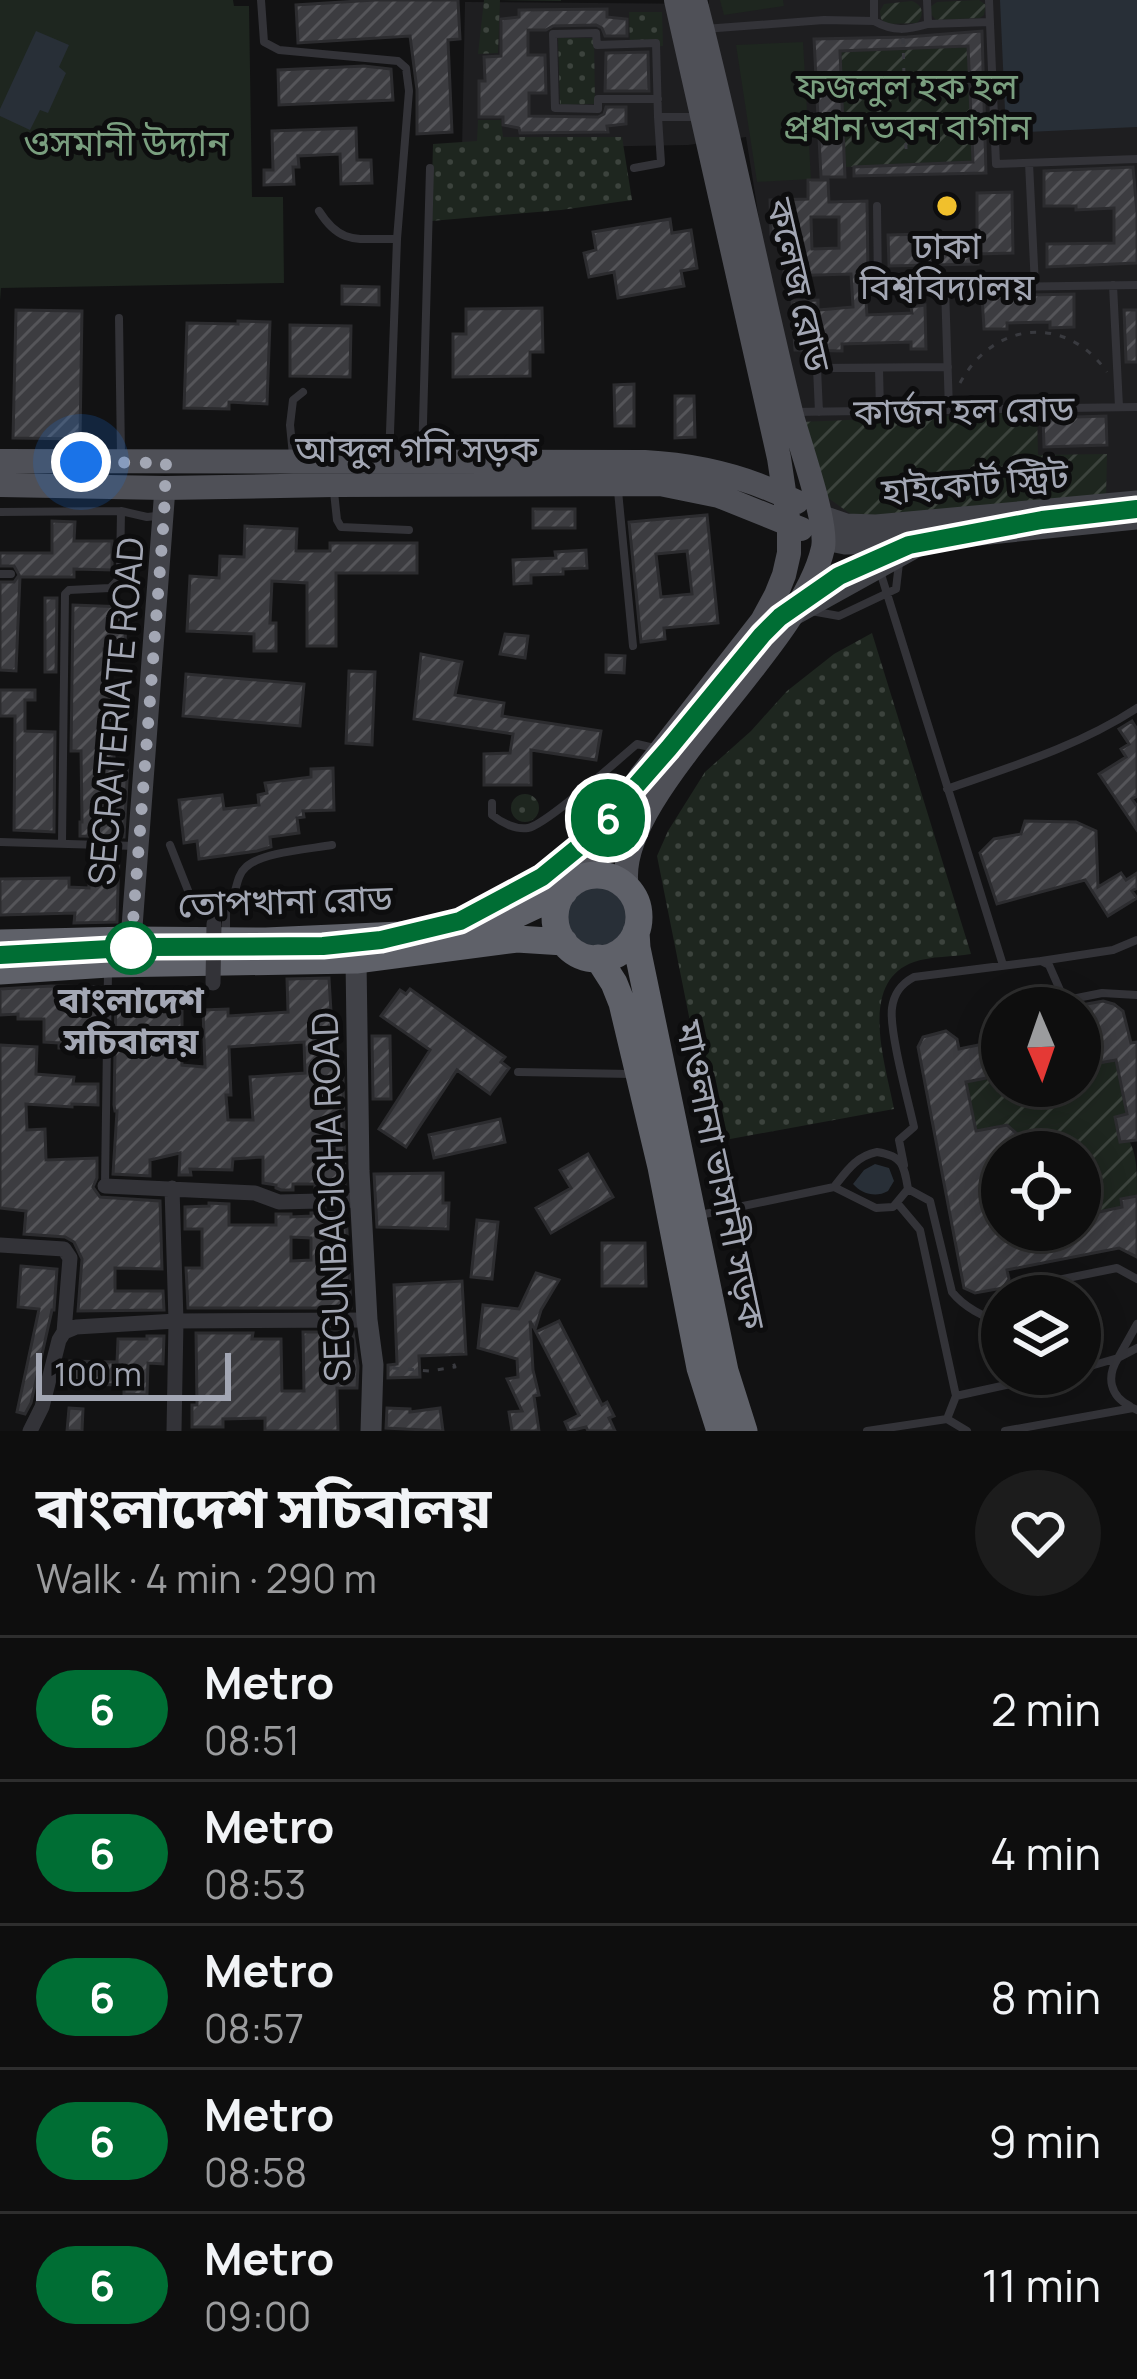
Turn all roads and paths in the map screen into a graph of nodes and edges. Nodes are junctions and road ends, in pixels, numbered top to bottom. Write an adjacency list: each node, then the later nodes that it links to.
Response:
1 (261, 0): 22 (lane)
2 (676, 0): 13 (main road, কলেজ রোড)
3 (695, 0): 10 (main road, কলেজ রোড)
4 (874, 0): 7 (lane)
5 (927, 0): 9 (lane)
6 (989, 0): 8 (lane)
7 (874, 21): 10 (lane); 11 (lane)
8 (990, 22): 9 (lane); 17 (lane)
9 (928, 24): 11 (lane)
10 (703, 29): 36 (main road, কলেজ রোড)
11 (903, 30): 15 (path)
12 (658, 99): 12 (lane); 14 (lane)
13 (702, 116): 14 (lane); 47 (main road, কলেজ রোড)
14 (658, 117): 19 (lane)
15 (906, 149)
16 (1137, 159): 17 (lane)
17 (1029, 163): 25 (lane)
18 (430, 168): 40 (lane)
19 (634, 168)
20 (877, 206): 26 (lane)
21 (319, 211): 22 (lane)
22 (397, 239): 39 (lane)
23 (1113, 285): 24 (lane); 25 (lane); 32 (lane)
24 (1137, 285)
25 (1035, 286): 26 (lane)
26 (945, 288): 28 (lane)
27 (119, 318): 42 (lane)
28 (947, 367): 29 (lane); 34 (lane)
29 (879, 368): 35 (lane); 37 (lane)
30 (1109, 374): 34 (path)
31 (303, 392): 41 (lane)
32 (1119, 407): 33 (lane, কার্জন হল রোড); 34 (lane, কার্জন হল রোড)
33 (1137, 407)
34 (949, 410): 35 (lane, কার্জন হল রোড)
35 (880, 411): 37 (lane, কার্জন হল রোড)
36 (792, 412): 37 (lane, কার্জন হল রোড); 51 (main road, কলেজ রোড)
37 (819, 412)
38 (0, 461): 42 (main road, আব্দুল গনি সড়ক)
39 (388, 461): 40 (main road, আব্দুল গনি সড়ক); 41 (main road, আব্দুল গনি সড়ক)
40 (422, 461): 47 (main road, আব্দুল গনি সড়ক)
41 (294, 462): 43 (main road, আব্দুল গনি সড়ক)
42 (121, 463): 43 (main road, আব্দুল গনি সড়ক)
43 (166, 476): 44 (main road, আব্দুল গনি সড়ক); 46 (main road, আব্দুল গনি সড়ক); 52 (street, SECRATERIATE ROAD)
44 (334, 484): 45 (main road, আব্দুল গনি সড়ক); 55 (lane)
45 (617, 484): 54 (main road, আব্দুল গনি সড়ক); 62 (lane)
46 (0, 485)
47 (785, 496): 51 (main road, আব্দুল গনি সড়ক); 54 (main road, কলেজ রোড)
48 (1137, 501): 51 (street, হাইকোর্ট স্ট্রিট)
49 (121, 511): 50 (lane); 52 (lane); 68 (lane)
50 (0, 512)
51 (820, 514): 56 (main road, কলেজ রোড)
52 (164, 516): 71 (street, SECRATERIATE ROAD)
53 (1137, 519): 57 (street, হাইকোর্ট স্ট্রিট)
54 (789, 524): 56 (main road, আব্দুল গনি সড়ক); 64 (main road, কলেজ রোড)
55 (409, 530)
56 (825, 540): 57 (street, হাইকোর্ট স্ট্রিট); 61 (main road)
57 (932, 540): 58 (street)
58 (899, 556): 59 (street); 60 (lane)
59 (878, 567): 60 (lane); 61 (street)
60 (886, 594): 61 (lane); 65 (lane)
61 (797, 612): 73 (main road)
62 (633, 646)
63 (1137, 708): 65 (lane)
64 (662, 750): 66 (lane); 72 (main road, কলেজ রোড)
65 (947, 789): 86 (lane)
66 (492, 803)
67 (0, 842): 68 (lane)
68 (62, 842): 71 (lane)
69 (170, 845): 74 (lane)
70 (332, 845): 74 (lane)
71 (138, 846): 77 (street, SECRATERIATE ROAD)
72 (568, 887): 73 (highway); 79 (highway); 81 (highway, তোপখানা রোড)
73 (627, 888): 75 (highway)
74 (226, 899): 76 (lane)
75 (636, 932): 82 (highway); 99 (highway, মাওলানা ভাসানী সড়ক)
76 (220, 933): 77 (highway, তোপখানা রোড); 81 (highway, তোপখানা রোড); 88 (street, bridge)
77 (131, 940): 80 (highway, তোপখানা রোড)
78 (1137, 940): 84 (lane)
79 (563, 942): 82 (highway); 83 (highway, তোপখানা রোড)
80 (0, 944)
81 (266, 952): 83 (highway, তোপখানা রোড); 85 (highway, তোপখানা রোড)
82 (598, 958): 91 (highway, মাওলানা ভাসানী সড়ক)
83 (356, 960): 97 (street, SEGUNBAGICHA ROAD)
84 (1041, 961): 86 (lane); 89 (lane)
85 (108, 964): 87 (highway, তোপখানা রোড); 93 (lane)
86 (1003, 965): 92 (lane)
87 (0, 971)
88 (213, 982)
89 (1137, 994)
90 (518, 1072): 91 (lane)
91 (639, 1075): 120 (highway, মাওলানা ভাসানী সড়ক)
92 (904, 1165): 94 (lane); 96 (lane)
93 (105, 1186): 95 (street)
94 (834, 1187): 98 (lane); 99 (lane)
95 (172, 1189): 97 (street); 105 (street)
96 (908, 1189): 98 (lane); 103 (lane)
97 (361, 1200): 104 (street, SEGUNBAGICHA ROAD)
98 (898, 1204): 114 (lane)
99 (693, 1216): 121 (highway, মাওলানা ভাসানী সড়ক)
100 (0, 1245): 107 (street)
101 (1082, 1275): 102 (lane)
102 (1137, 1279)
103 (981, 1313)
104 (368, 1320): 105 (street); 112 (street, SEGUNBAGICHA ROAD)
105 (176, 1321): 107 (street); 118 (street)
106 (1137, 1324): 110 (lane)
107 (64, 1332): 117 (street)
108 (1137, 1348): 110 (lane)
109 (450, 1355): 112 (path)
110 (1118, 1358): 111 (lane); 115 (lane)
111 (1101, 1363)
112 (373, 1365): 119 (street, SEGUNBAGICHA ROAD)
113 (981, 1390): 114 (lane)
114 (956, 1396): 116 (lane)
115 (1136, 1409): 124 (lane)
116 (947, 1419): 122 (lane); 123 (lane)
117 (30, 1431)
118 (174, 1431)
119 (371, 1431)
120 (720, 1431)
121 (744, 1431)
122 (866, 1431)
123 (967, 1431)
124 (1005, 1431)

